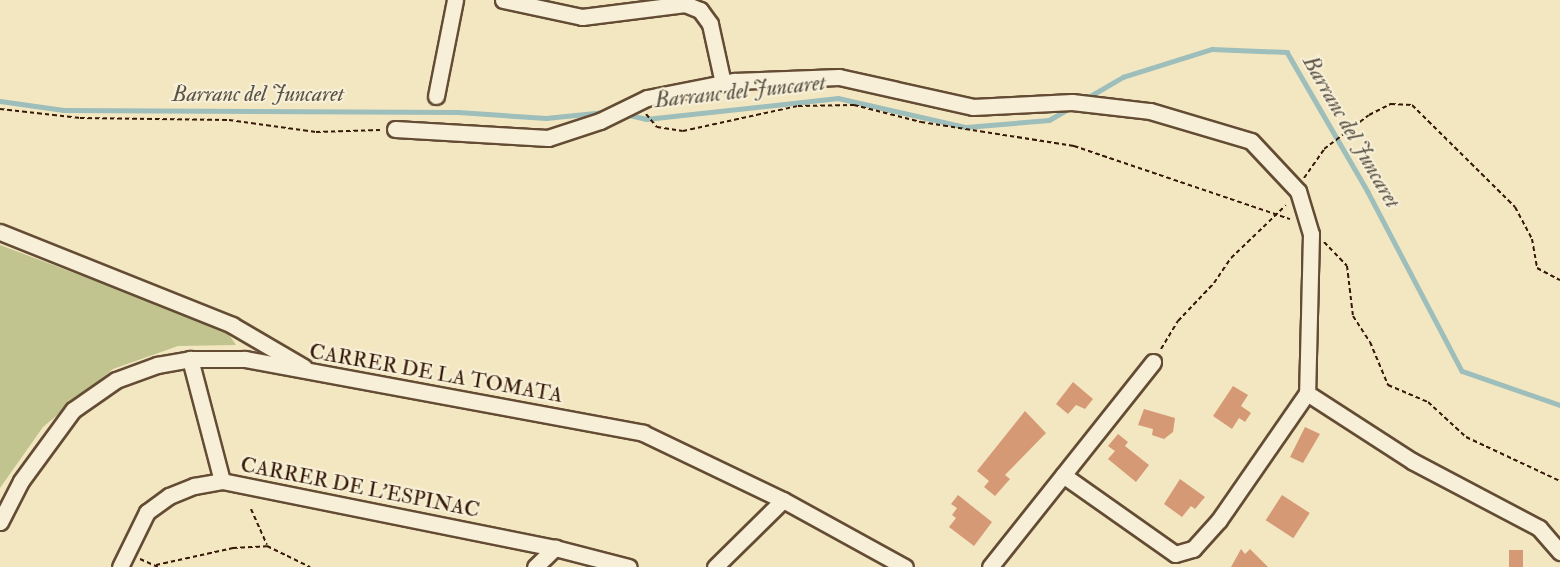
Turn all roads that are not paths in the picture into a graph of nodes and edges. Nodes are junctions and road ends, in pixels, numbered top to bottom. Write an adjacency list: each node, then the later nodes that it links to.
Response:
1 (455, 0): 4 (street)
2 (503, 0): 3 (street)
3 (723, 83): 5 (street); 12 (street)
4 (436, 96)
5 (395, 129)
6 (0, 232): 7 (street)
7 (249, 334): 9 (street); 11 (street)
8 (190, 359): 9 (street, CARRER DE LA TOMATA); 14 (street); 16 (street, CARRER DE LA TOMATA)
9 (245, 359): 11 (street, CARRER DE LA TOMATA)
10 (1153, 362): 13 (street)
11 (313, 373): 15 (street, CARRER DE LA TOMATA)
12 (1307, 393): 13 (street); 18 (street)
13 (1063, 475): 24 (street)
14 (222, 481): 17 (street, CARRER DE L'ESPINAC); 19 (street, CARRER DE L'ESPINAC)
15 (783, 500): 20 (street, CARRER DE LA TOMATA); 23 (street)
16 (0, 522)
17 (555, 548): 21 (street); 22 (street, CARRER DE L'ESPINAC)
18 (1560, 552)
19 (123, 560)
20 (897, 565)
21 (536, 567)
22 (629, 567)
23 (716, 567)
24 (990, 567)

